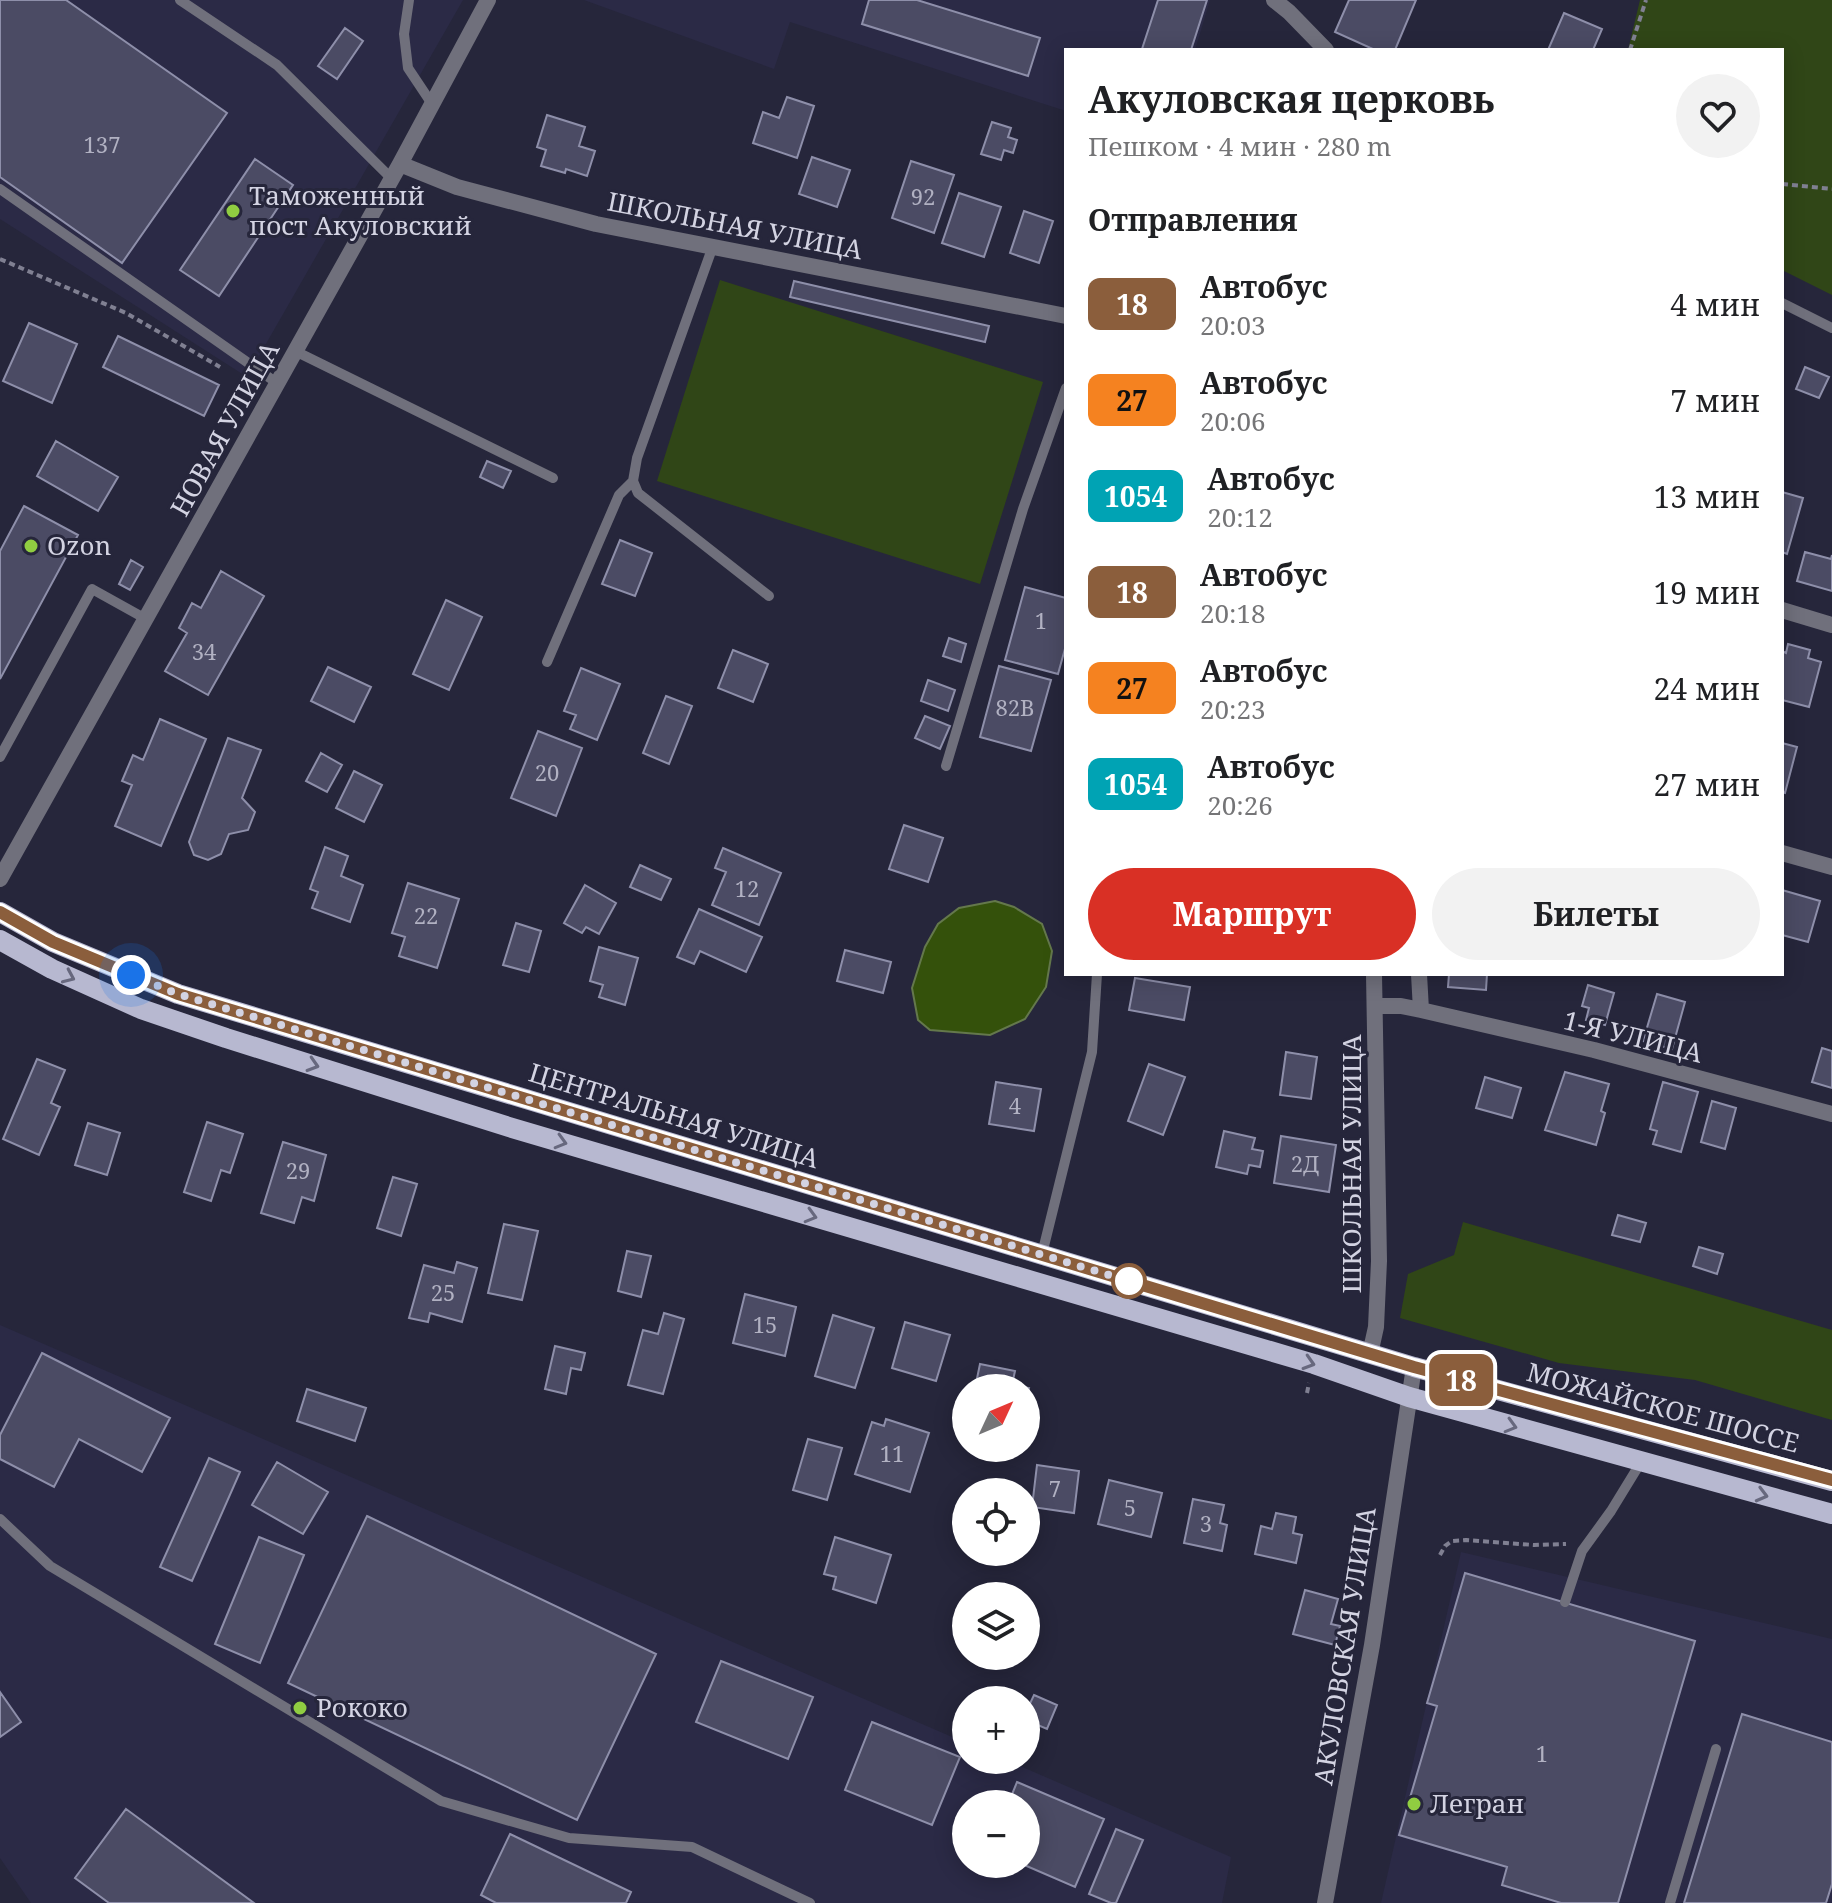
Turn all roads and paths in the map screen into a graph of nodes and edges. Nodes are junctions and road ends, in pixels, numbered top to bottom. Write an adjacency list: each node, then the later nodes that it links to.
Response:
1 (180, 0): 10 (lane)
2 (409, 0): 8 (lane)
3 (488, 0): 8 (street, НОВАЯ УЛИЦА)
4 (1274, 0): 6 (street)
5 (1646, 0): 7 (path)
6 (1324, 48)
7 (1631, 48)
8 (432, 104): 9 (street, НОВАЯ УЛИЦА)
9 (400, 164): 10 (street, НОВАЯ УЛИЦА); 14 (street, ШКОЛЬНАЯ УЛИЦА)
10 (392, 179): 19 (street, НОВАЯ УЛИЦА)
11 (1784, 184): 13 (path)
12 (0, 189): 21 (lane)
13 (1832, 189)
14 (713, 246): 17 (street, ШКОЛЬНАЯ УЛИЦА); 24 (lane)
15 (0, 259): 20 (path)
16 (1784, 304): 18 (lane)
17 (1064, 316)
18 (1832, 328)
19 (295, 351): 21 (street, НОВАЯ УЛИЦА); 23 (lane)
20 (221, 367)
21 (277, 383): 27 (street, НОВАЯ УЛИЦА)
22 (1064, 394): 31 (lane)
23 (553, 478)
24 (633, 481): 25 (lane); 29 (lane)
25 (769, 596)
26 (1784, 611): 28 (street)
27 (146, 619): 30 (lane); 34 (street, НОВАЯ УЛИЦА)
28 (1832, 625)
29 (547, 662)
30 (0, 757)
31 (946, 766)
32 (1784, 854): 33 (street)
33 (1832, 867)
34 (0, 879)
35 (0, 912): 43 (main road, ЦЕНТРАЛЬНАЯ УЛИЦА)
36 (0, 940): 47 (main road, one-way to 47)
37 (1097, 976): 43 (lane)
38 (1374, 976): 40 (street, ШКОЛЬНАЯ УЛИЦА)
39 (1419, 976): 41 (street)
40 (1376, 1006): 41 (street, 1-Я УЛИЦА); 45 (street, ШКОЛЬНАЯ УЛИЦА)
41 (1421, 1010): 42 (street, 1-Я УЛИЦА)
42 (1832, 1114)
43 (1042, 1254): 44 (main road, ЦЕНТРАЛЬНАЯ УЛИЦА)
44 (1342, 1345): 45 (main road, МОЖАЙСКОЕ ШОССЕ)
45 (1370, 1354): 46 (main road, МОЖАЙСКОЕ ШОССЕ)
46 (1414, 1367): 47 (street, АКУЛОВСКАЯ УЛИЦА); 49 (main road, МОЖАЙСКОЕ ШОССЕ)
47 (1409, 1397): 48 (main road, one-way to 48); 57 (street, АКУЛОВСКАЯ УЛИЦА)
48 (1641, 1462): 50 (main road, one-way to 50); 52 (lane)
49 (1832, 1481)
50 (1832, 1514)
51 (0, 1519): 56 (lane)
52 (1592, 1538): 53 (path); 54 (lane)
53 (1440, 1555)
54 (1565, 1602)
55 (1716, 1749): 58 (lane)
56 (810, 1903)
57 (1325, 1903)
58 (1670, 1903)

